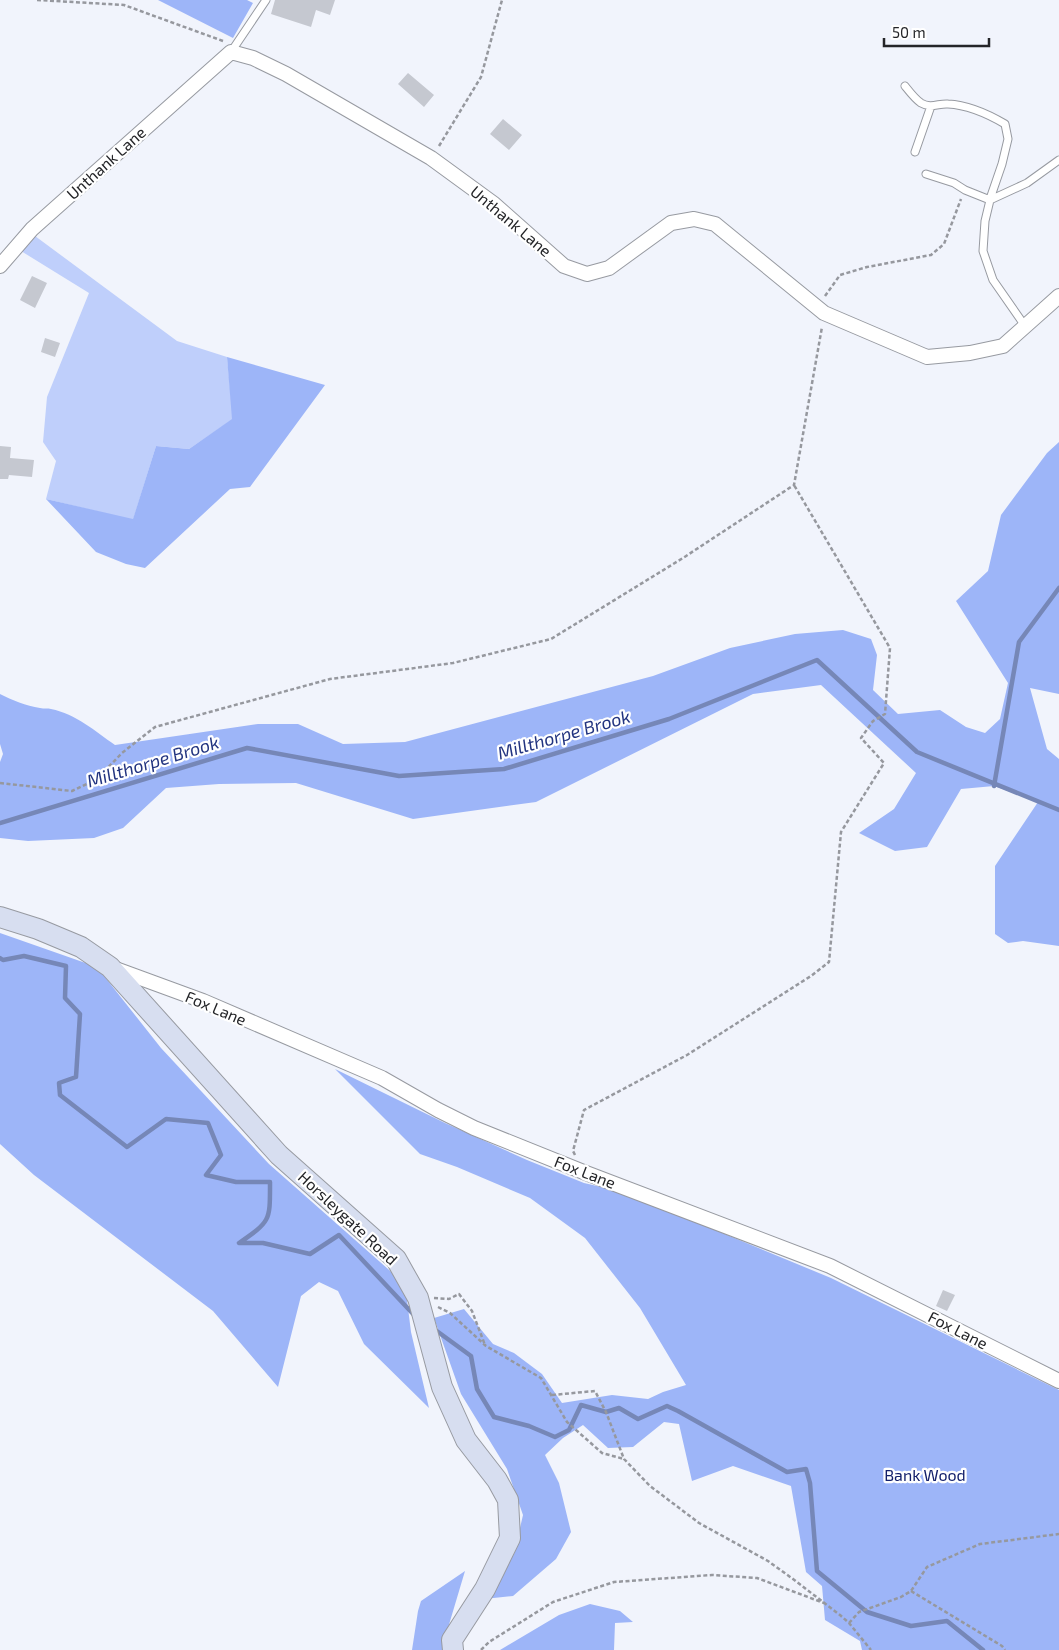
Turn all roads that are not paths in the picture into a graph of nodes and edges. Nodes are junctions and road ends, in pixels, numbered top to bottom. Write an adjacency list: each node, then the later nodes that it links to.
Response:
1 (266, 0): 2 (lane)
2 (231, 52): 9 (street, Unthank Lane); 11 (street, Unthank Lane)
3 (904, 86): 4 (lane)
4 (931, 106): 5 (lane); 8 (lane)
5 (915, 152)
6 (1059, 160): 8 (lane)
7 (926, 174): 8 (lane)
8 (990, 200): 11 (lane)
9 (0, 266)
10 (1059, 296): 11 (street, Unthank Lane)
11 (1025, 326)
12 (0, 917): 13 (main road, Horsleygate Road)
13 (110, 966): 14 (street, Fox Lane); 15 (main road, Horsleygate Road)
14 (158, 985): 15 (street); 16 (street, Fox Lane)
15 (145, 1005): 17 (main road, Horsleygate Road)
16 (1059, 1381)
17 (453, 1650)

